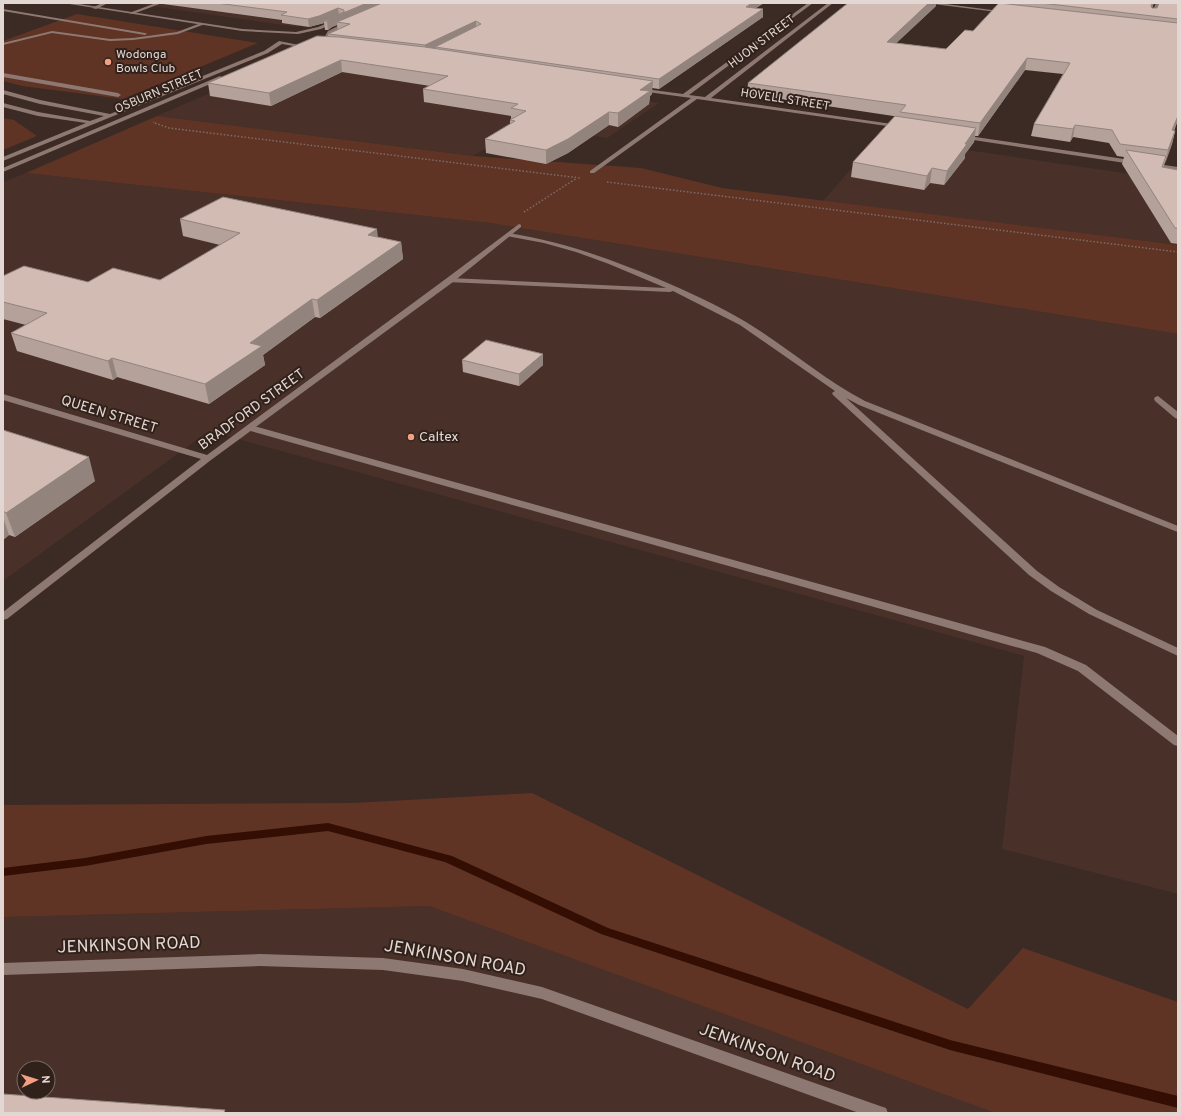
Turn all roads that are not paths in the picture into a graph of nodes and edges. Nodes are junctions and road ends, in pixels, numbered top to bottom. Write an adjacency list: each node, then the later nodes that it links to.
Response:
1 (60, 3): 2 (street)
2 (67, 3): 11 (street)
3 (106, 3): 11 (street)
4 (160, 3): 17 (street)
5 (811, 3): 13 (street, HUON STREET)
6 (831, 3): 16 (street, HUON STREET)
7 (927, 3): 18 (street)
8 (972, 3): 10 (street)
9 (1158, 3): 20 (street)
10 (1010, 7)
11 (94, 8): 17 (street)
12 (3, 10): 29 (street)
13 (802, 10): 14 (street); 24 (street, HUON STREET)
14 (808, 10)
15 (814, 11): 16 (street)
16 (820, 12): 27 (street, HUON STREET)
17 (131, 13): 22 (street)
18 (1014, 13)
19 (343, 18): 28 (street)
20 (1151, 18)
21 (355, 20): 30 (street)
22 (203, 24): 23 (street); 29 (street)
23 (242, 30): 28 (street); 31 (street)
24 (775, 30): 25 (street); 39 (street, HUON STREET)
25 (781, 31)
26 (787, 31): 27 (street)
27 (794, 32): 42 (street, HUON STREET)
28 (297, 33): 30 (street); 33 (street, OSBURN STREET)
29 (155, 36): 34 (street)
30 (326, 36): 35 (street)
31 (267, 38)
32 (274, 40): 33 (street)
33 (280, 42): 35 (street); 57 (street, OSBURN STREET)
34 (3, 44)
35 (305, 45): 36 (street); 37 (street)
36 (325, 45)
37 (291, 49)
38 (274, 55): 43 (street)
39 (734, 59): 40 (street); 44 (street, HUON STREET)
40 (741, 60)
41 (748, 60): 42 (street)
42 (755, 61): 47 (street, HUON STREET)
43 (246, 67)
44 (722, 68): 45 (street); 53 (street, HUON STREET)
45 (729, 69)
46 (736, 70): 47 (street)
47 (743, 71): 55 (street, HUON STREET)
48 (3, 75): 52 (street)
49 (225, 76): 58 (street, OSBURN STREET)
50 (630, 87): 53 (street, HOVELL STREET)
51 (3, 92): 57 (street)
52 (118, 95)
53 (685, 95): 54 (street, HOVELL STREET)
54 (696, 97): 55 (street, HOVELL STREET); 65 (street)
55 (707, 98): 60 (street, HOVELL STREET)
56 (3, 105): 59 (street)
57 (109, 115): 58 (street); 59 (street, OSBURN STREET)
58 (118, 122): 59 (street); 64 (street, OSBURN STREET)
59 (89, 123): 62 (street, OSBURN STREET)
60 (903, 128)
61 (958, 136): 63 (street)
62 (3, 159)
63 (1178, 169)
64 (3, 170)
65 (592, 172)
66 (519, 226): 67 (street, BRADFORD STREET)
67 (508, 235): 68 (street, BRADFORD STREET); 69 (street)
68 (450, 280): 69 (street); 74 (street, BRADFORD STREET)
69 (691, 295): 70 (street)
70 (820, 378): 76 (street); 78 (street)
71 (3, 397): 75 (street, QUEEN STREET)
72 (1158, 399): 73 (street)
73 (1178, 416)
74 (250, 428): 75 (street, BRADFORD STREET); 79 (street)
75 (208, 458): 77 (street, BRADFORD STREET)
76 (1178, 528)
77 (3, 617)
78 (1178, 652)
79 (1178, 742)
80 (3, 970): 81 (street, JENKINSON ROAD)
81 (880, 1113)

